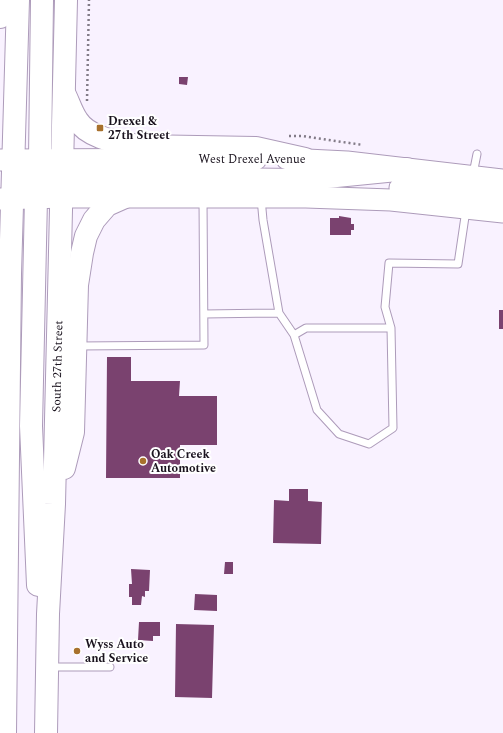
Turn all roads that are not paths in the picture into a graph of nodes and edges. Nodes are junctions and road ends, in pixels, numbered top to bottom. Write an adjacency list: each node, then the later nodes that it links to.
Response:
1 (0, 0): 5 (main road)
2 (18, 0): 10 (main road, South 27th Street)
3 (42, 0): 10 (main road)
4 (66, 0): 6 (main road, South 27th Street)
5 (0, 18)
6 (64, 92): 8 (main road); 10 (main road, South 27th Street)
7 (476, 154): 11 (lane)
8 (305, 159): 9 (street, West Drexel Avenue); 10 (street, West Drexel Avenue)
9 (407, 170): 10 (main road); 11 (street, West Drexel Avenue)
10 (34, 175): 14 (street); 18 (main road, South 27th Street); 27 (main road, South 27th Street); 28 (main road)
11 (473, 176): 12 (street, West Drexel Avenue); 17 (street); 19 (lane)
12 (503, 180)
13 (503, 196): 19 (street)
14 (125, 197): 15 (street); 27 (main road)
15 (203, 197): 16 (street); 24 (lane)
16 (261, 197): 17 (street); 23 (lane)
17 (306, 198): 19 (street)
18 (7, 199): 22 (main road, South 27th Street)
19 (466, 207): 20 (street); 25 (lane)
20 (503, 212)
21 (0, 244): 22 (main road)
22 (10, 274): 31 (main road, South 27th Street)
23 (279, 313): 24 (lane); 26 (lane)
24 (204, 314): 27 (lane)
25 (391, 328): 26 (lane); 26 (lane)
26 (294, 335)
27 (66, 346): 28 (main road)
28 (48, 614): 29 (main road)
29 (47, 667): 30 (lane); 32 (main road)
30 (110, 667)
31 (5, 733)
32 (46, 733)

